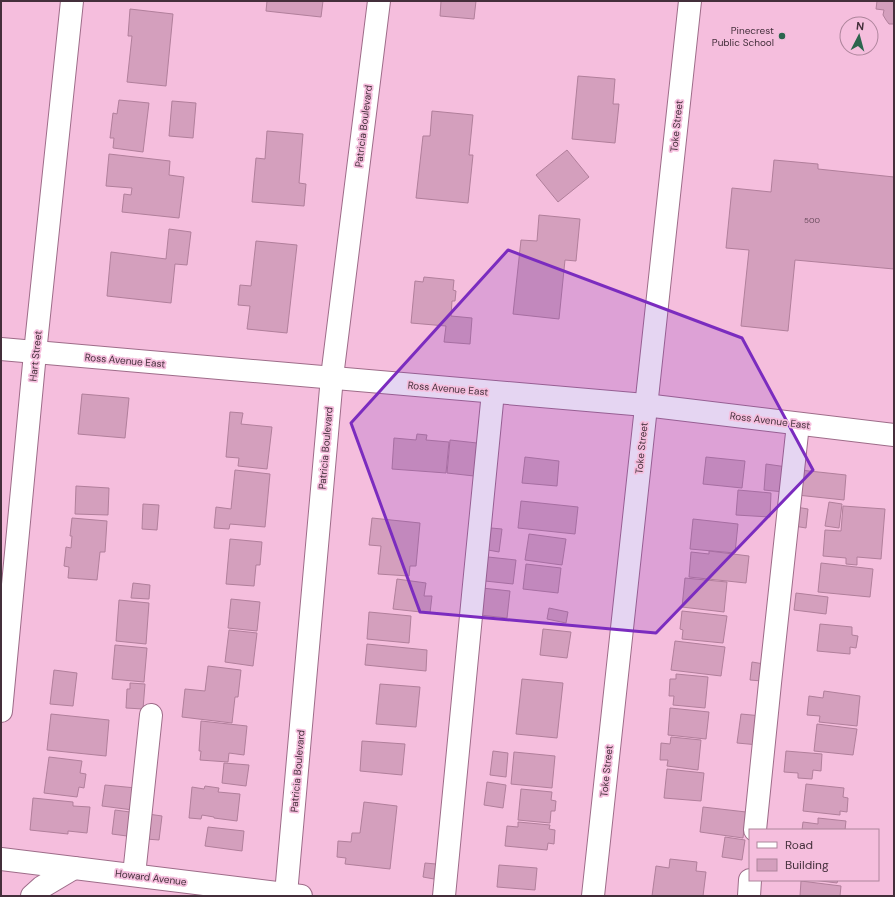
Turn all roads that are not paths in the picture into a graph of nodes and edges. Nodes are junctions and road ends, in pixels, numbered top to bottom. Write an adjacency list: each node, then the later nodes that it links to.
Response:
1 (72, 1): 5 (street, Hart Street)
2 (379, 1): 6 (street, Patricia Boulevard)
3 (690, 1): 8 (street, Toke Street)
4 (1, 349): 5 (street, Ross Avenue East)
5 (35, 352): 6 (street, Ross Avenue East); 11 (street, Hart Street)
6 (332, 377): 7 (street, Ross Avenue East); 18 (street, Patricia Boulevard)
7 (493, 392): 8 (street, Ross Avenue East); 20 (street)
8 (645, 405): 9 (street, Ross Avenue East); 21 (street, Toke Street)
9 (798, 424): 10 (street, Ross Avenue East); 13 (street)
10 (894, 435)
11 (1, 711)
12 (151, 715): 16 (street)
13 (755, 829)
14 (1, 859): 15 (street, Howard Avenue)
15 (74, 868): 16 (street, Howard Avenue); 19 (street)
16 (134, 875): 18 (street, Howard Avenue)
17 (750, 881): 22 (street)
18 (290, 895)
19 (32, 896)
20 (444, 896)
21 (593, 896)
22 (749, 896)

